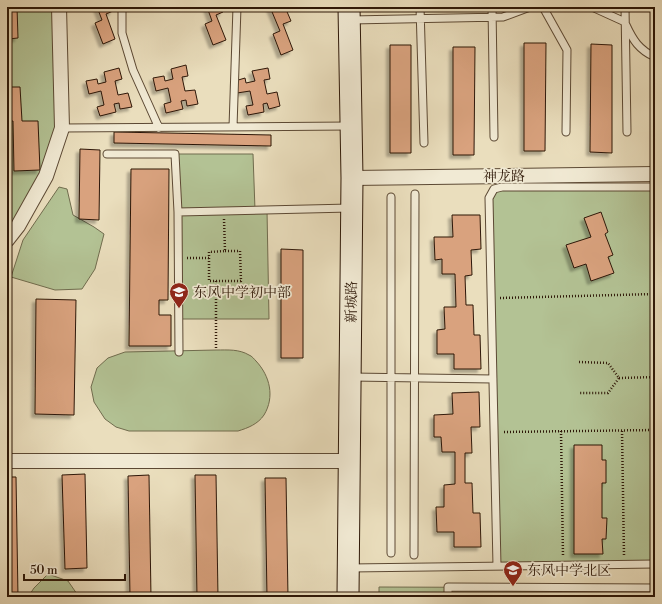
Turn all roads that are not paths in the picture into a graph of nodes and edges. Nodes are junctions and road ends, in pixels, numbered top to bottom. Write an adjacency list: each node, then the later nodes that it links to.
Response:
1 (59, 7): 18 (street)
2 (122, 7): 19 (lane)
3 (237, 7): 17 (lane)
4 (420, 7): 13 (lane)
5 (492, 7): 12 (lane)
6 (530, 7): 12 (lane)
7 (543, 7): 20 (lane)
8 (592, 7): 14 (lane)
9 (625, 7): 14 (lane)
10 (629, 7): 14 (lane)
11 (349, 14): 13 (lane); 16 (street, 新城路)
12 (492, 17): 13 (lane); 22 (lane)
13 (421, 19): 23 (lane)
14 (625, 22): 15 (lane); 21 (lane)
15 (655, 57)
16 (351, 126): 17 (lane); 26 (street, 新城路)
17 (233, 127): 19 (lane)
18 (62, 128): 19 (lane); 32 (street)
19 (159, 128)
20 (566, 132)
21 (627, 132)
22 (494, 137)
23 (424, 143)
24 (107, 154): 31 (lane)
25 (655, 174): 26 (street, 神龙路)
26 (352, 178): 30 (street, 新城路)
27 (655, 187): 37 (lane)
28 (415, 194): 36 (lane)
29 (391, 197): 35 (lane)
30 (352, 208): 31 (lane); 34 (street, 新城路)
31 (178, 212): 33 (lane)
32 (7, 240)
33 (179, 352)
34 (350, 377): 35 (lane); 39 (street, 新城路)
35 (391, 378): 36 (lane); 40 (lane)
36 (415, 378): 37 (lane); 41 (lane)
37 (493, 379): 43 (lane)
38 (7, 461): 39 (street)
39 (349, 461): 44 (street, 新城路)
40 (391, 553)
41 (414, 555)
42 (655, 564): 43 (lane)
43 (497, 566): 44 (lane)
44 (348, 568): 46 (street, 新城路)
45 (655, 588): 47 (lane)
46 (348, 597)
47 (448, 597)

